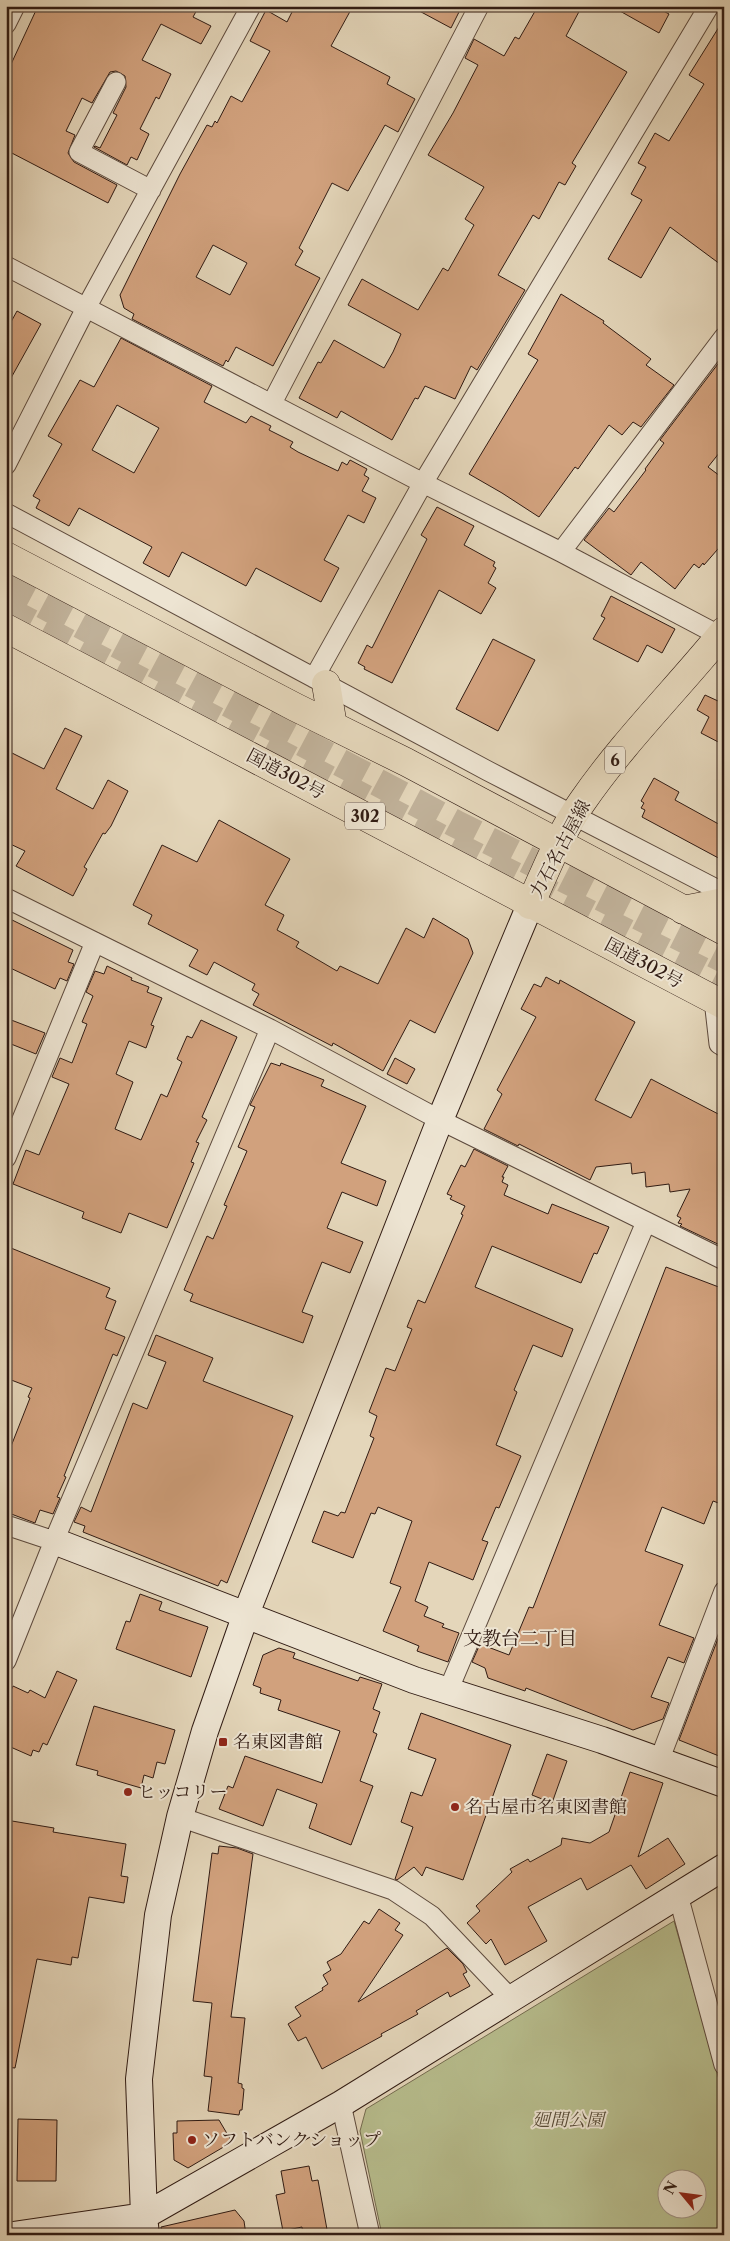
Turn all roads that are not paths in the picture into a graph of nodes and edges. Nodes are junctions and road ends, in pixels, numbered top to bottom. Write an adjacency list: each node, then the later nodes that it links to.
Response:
1 (15, 6): 5 (street)
2 (251, 6): 7 (street)
3 (479, 6): 11 (street)
4 (709, 6): 13 (street)
5 (6, 24)
6 (116, 82): 7 (street)
7 (151, 190): 9 (street)
8 (6, 266): 9 (street)
9 (86, 308): 11 (street); 12 (street)
10 (724, 337): 15 (street)
11 (272, 403): 13 (street)
12 (6, 465)
13 (423, 483): 15 (street); 19 (street)
14 (6, 513): 19 (street)
15 (561, 552): 18 (street)
16 (6, 556): 20 (main road)
17 (6, 628): 26 (main road, 国道302号 / 302)
18 (722, 635): 21 (main road, 力石名古屋線 / 6)
19 (320, 681): 20 (main road); 21 (street)
20 (333, 726): 22 (main road)
21 (574, 816): 22 (main road, 力石名古屋線 / 6); 23 (street)
22 (559, 842): 26 (main road, 力石名古屋線 / 6); 27 (main road)
23 (724, 893)
24 (6, 898): 29 (street)
25 (724, 902): 27 (main road)
26 (530, 904): 30 (main road, 国道302号 / 302); 33 (street)
27 (683, 910): 28 (main road)
28 (724, 931)
29 (95, 942): 31 (street); 34 (street)
30 (719, 1002): 32 (street)
31 (270, 1029): 33 (street); 38 (street)
32 (724, 1046)
33 (440, 1120): 35 (street); 40 (street)
34 (6, 1158)
35 (646, 1222): 36 (street); 42 (street)
36 (724, 1260)
37 (6, 1525): 38 (street)
38 (54, 1540): 40 (street); 41 (street)
39 (724, 1591): 43 (street)
40 (246, 1614): 42 (street); 45 (street)
41 (6, 1661)
42 (448, 1691): 43 (street)
43 (659, 1761): 44 (street)
44 (724, 1784)
45 (180, 1817): 48 (street); 51 (street)
46 (724, 1867): 47 (street)
47 (678, 1895): 48 (street); 49 (street)
48 (511, 1998): 50 (street)
49 (724, 2065)
50 (341, 2104): 51 (street); 53 (street)
51 (145, 2225): 52 (street)
52 (13, 2235)
53 (370, 2235)

